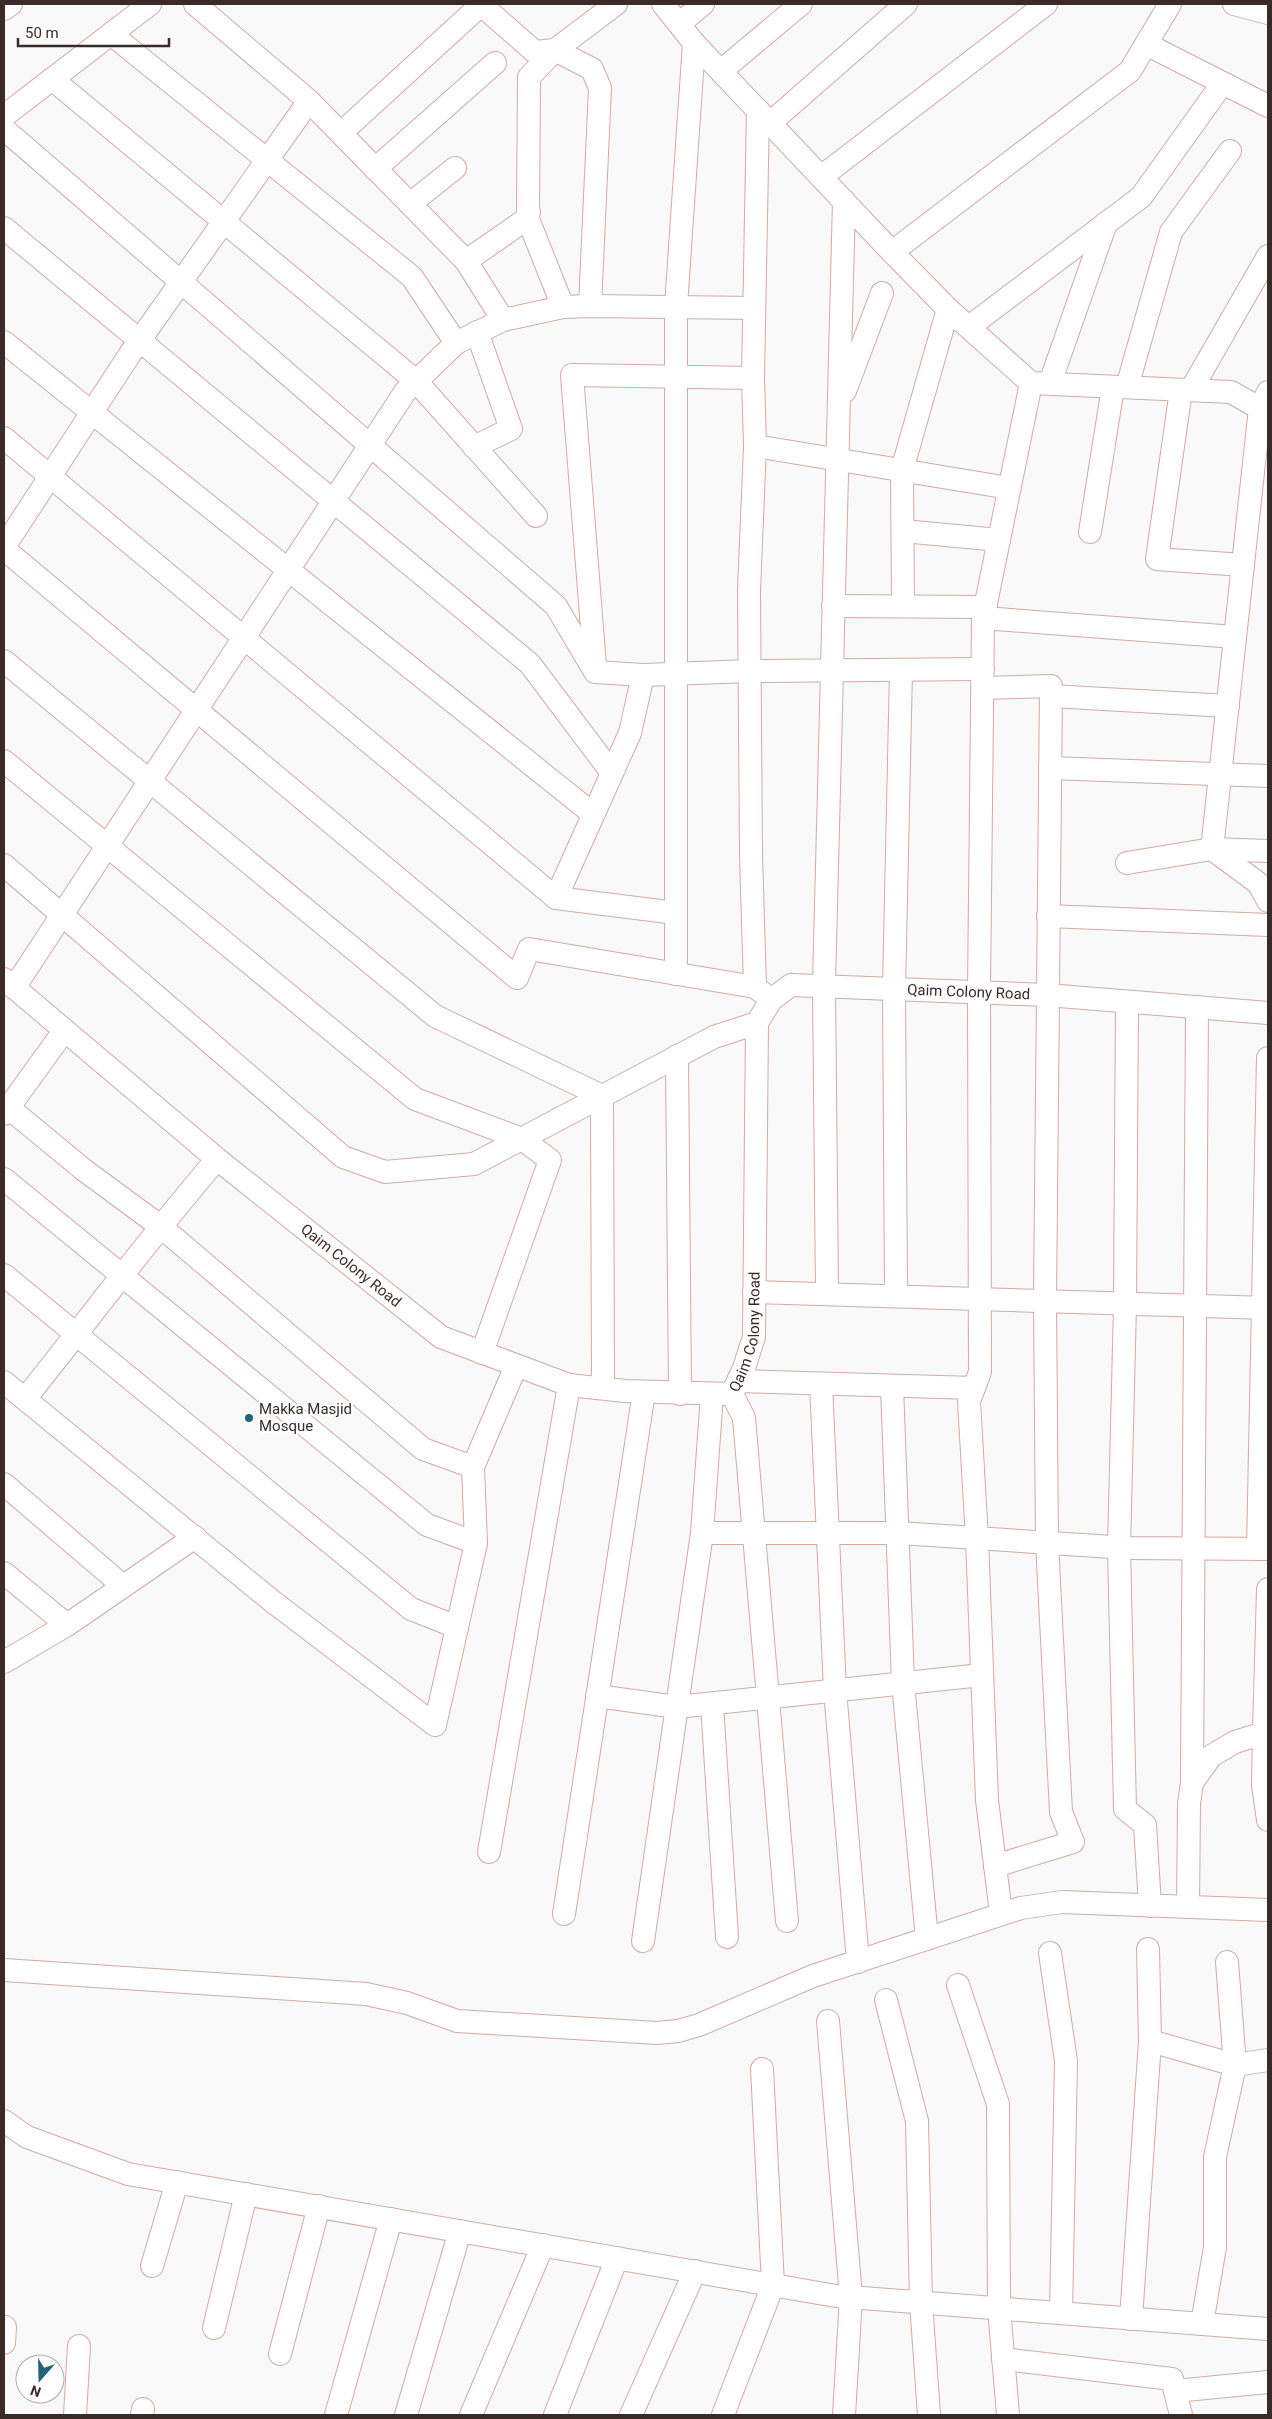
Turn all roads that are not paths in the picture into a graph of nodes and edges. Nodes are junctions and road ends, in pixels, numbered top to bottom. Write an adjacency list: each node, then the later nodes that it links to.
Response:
1 (11, 4): 13 (street)
2 (150, 4): 16 (street)
3 (195, 4): 24 (street)
4 (480, 4): 19 (street); 29 (street)
5 (616, 4): 19 (street)
6 (663, 4): 15 (street)
7 (703, 4): 15 (street)
8 (801, 4): 21 (street)
9 (906, 4): 27 (street)
10 (1046, 4): 34 (street)
11 (1170, 4): 18 (street)
12 (1234, 4): 14 (street)
13 (4, 9)
14 (1268, 13)
15 (679, 24): 17 (street)
16 (111, 34): 22 (street); 31 (street)
17 (694, 43): 21 (street); 47 (street)
18 (1146, 44): 23 (street); 41 (street)
19 (555, 50): 37 (street); 46 (street)
20 (495, 63): 33 (street)
21 (721, 71): 27 (street)
22 (52, 79): 26 (street); 38 (street)
23 (1222, 84): 25 (street); 39 (street)
24 (309, 101): 29 (street); 31 (street)
25 (1268, 106)
26 (4, 116)
27 (764, 117): 34 (street); 49 (street)
28 (4, 129): 44 (street)
29 (340, 133): 33 (street)
30 (1230, 152): 61 (street)
31 (267, 160): 38 (street); 56 (street)
32 (455, 168): 36 (street)
33 (375, 169): 36 (street)
34 (821, 177): 35 (street)
35 (844, 201): 41 (street); 64 (street)
36 (410, 204): 43 (street)
37 (529, 212): 43 (street); 48 (street)
38 (223, 222): 44 (street); 59 (street)
39 (1106, 223): 52 (street); 60 (street)
40 (4, 228): 54 (street)
41 (892, 252): 50 (street)
42 (1268, 256): 62 (street)
43 (466, 261): 51 (street)
44 (181, 282): 54 (street); 67 (street)
45 (882, 293): 64 (street)
46 (590, 306): 47 (street); 48 (street)
47 (676, 306): 49 (street); 57 (street)
48 (563, 307): 51 (street)
49 (754, 308): 58 (street)
50 (948, 309): 52 (street); 71 (street)
51 (503, 320): 53 (street)
52 (969, 327): 60 (street)
53 (477, 332): 56 (street); 69 (street)
54 (140, 340): 65 (street); 74 (street)
55 (4, 342): 65 (street)
56 (456, 342): 59 (street)
57 (676, 375): 58 (street); 91 (street); 92 (street)
58 (753, 378): 68 (street)
59 (416, 381): 67 (street); 69 (street)
60 (1040, 383): 61 (street); 73 (street)
61 (1120, 387): 62 (street); 77 (street)
62 (1186, 390): 63 (street); 80 (street)
63 (1265, 405): 80 (street)
64 (839, 409): 70 (street)
65 (92, 412): 72 (street); 81 (street)
66 (4, 438): 72 (street)
67 (370, 445): 74 (street); 91 (street)
68 (755, 446): 70 (street); 90 (street)
69 (474, 447): 75 (street)
70 (837, 460): 71 (street); 82 (street)
71 (902, 470): 73 (street); 76 (street)
72 (50, 476): 79 (street); 86 (street)
73 (1010, 488): 78 (street)
74 (333, 501): 81 (street); 100 (street)
75 (536, 516)
76 (903, 531): 78 (street); 83 (street)
77 (1090, 532)
78 (999, 540): 84 (street)
79 (4, 548): 97 (street)
80 (1243, 565): 85 (street)
81 (288, 569): 86 (street); 104 (street)
82 (834, 606): 83 (street); 88 (street)
83 (903, 606): 84 (street)
84 (984, 612): 85 (street); 94 (street)
85 (1235, 637): 96 (street)
86 (243, 638): 97 (street); 110 (street)
87 (4, 661): 103 (street)
88 (832, 670): 89 (street); 90 (street); 118 (street)
89 (901, 670): 94 (street); 119 (street)
90 (750, 671): 92 (street); 121 (street)
91 (595, 672): 93 (street)
92 (677, 674): 93 (street); 112 (street)
93 (643, 675): 100 (street)
94 (983, 678): 95 (street); 120 (street)
95 (1051, 696): 96 (street); 99 (street)
96 (1228, 706): 101 (street)
97 (196, 710): 103 (street); 116 (street)
98 (4, 761): 105 (street)
99 (1050, 768): 101 (street); 114 (street)
100 (612, 772): 104 (street)
101 (1220, 774): 102 (street); 106 (street)
102 (1268, 776)
103 (150, 781): 105 (street); 130 (street)
104 (594, 814): 110 (street)
105 (107, 846): 113 (street); 132 (street)
106 (1212, 849): 107 (street); 108 (street); 111 (street)
107 (1268, 851)
108 (1126, 863)
109 (4, 865): 113 (street)
110 (556, 898): 112 (street)
111 (1268, 900)
112 (676, 913): 116 (street)
113 (63, 914): 117 (street); 132 (street)
114 (1048, 916): 115 (street); 122 (street)
115 (1268, 925)
116 (676, 974): 121 (street)
117 (9, 983): 127 (street, Qaim Colony Road)
118 (824, 984): 119 (street, Qaim Colony Road); 121 (street, Qaim Colony Road); 139 (street)
119 (894, 988): 120 (street, Qaim Colony Road); 140 (street)
120 (979, 992): 122 (street, Qaim Colony Road); 141 (street)
121 (763, 994): 126 (street, Qaim Colony Road)
122 (1047, 995): 123 (street, Qaim Colony Road); 142 (street)
123 (1127, 1002): 124 (street, Qaim Colony Road); 143 (street)
124 (1196, 1007): 125 (street, Qaim Colony Road); 144 (street)
125 (1268, 1013)
126 (757, 1022): 128 (street); 138 (street, Qaim Colony Road)
127 (64, 1031): 131 (street); 133 (street, Qaim Colony Road)
128 (677, 1056): 130 (street); 157 (street)
129 (1268, 1058): 145 (street)
130 (602, 1096): 132 (street); 153 (street)
131 (5, 1109): 135 (street)
132 (522, 1139): 147 (street)
133 (217, 1160): 135 (street); 147 (street, Qaim Colony Road)
134 (4, 1179): 137 (street)
135 (160, 1226): 137 (street); 159 (street)
136 (4, 1275): 146 (street)
137 (123, 1277): 146 (street); 167 (street)
138 (754, 1292): 139 (street); 155 (street, Qaim Colony Road)
139 (827, 1294): 140 (street)
140 (896, 1296): 141 (street)
141 (980, 1299): 142 (street); 154 (street)
142 (1044, 1300): 143 (street); 168 (street)
143 (1125, 1305): 144 (street); 169 (street)
144 (1196, 1306): 145 (street); 170 (street)
145 (1265, 1308): 171 (street)
146 (76, 1335): 158 (street); 176 (street)
147 (482, 1353): 148 (street, Qaim Colony Road)
148 (516, 1366): 151 (street, Qaim Colony Road); 159 (street)
149 (4, 1382): 158 (street)
150 (821, 1384): 152 (street); 155 (street); 163 (street)
151 (569, 1385): 153 (street, Qaim Colony Road); 189 (street)
152 (892, 1386): 154 (street); 164 (street)
153 (603, 1387): 156 (street, Qaim Colony Road)
154 (974, 1388): 166 (street)
155 (727, 1390): 157 (street, Qaim Colony Road); 161 (street); 162 (street)
156 (644, 1392): 157 (street, Qaim Colony Road); 181 (street)
157 (680, 1394)
158 (25, 1399): 165 (street)
159 (473, 1466): 167 (street)
160 (4, 1484): 173 (street)
161 (702, 1533): 162 (street); 184 (street)
162 (755, 1533): 163 (street); 182 (street)
163 (828, 1533): 164 (street); 180 (street)
164 (897, 1534): 166 (street); 179 (street)
165 (195, 1537): 173 (street); 176 (street)
166 (978, 1538): 168 (street); 178 (street)
167 (476, 1542): 176 (street)
168 (1047, 1543): 169 (street); 190 (street)
169 (1119, 1548): 170 (street); 191 (street)
170 (1193, 1548): 171 (street); 186 (street)
171 (1263, 1549)
172 (4, 1573): 175 (street)
173 (123, 1586): 175 (street)
174 (1268, 1589): 185 (street)
175 (66, 1625): 177 (street)
176 (457, 1627)
177 (4, 1662)
178 (982, 1675): 179 (street); 190 (street)
179 (903, 1683): 180 (street); 198 (street)
180 (835, 1690): 182 (street); 202 (street)
181 (597, 1696): 184 (street); 194 (street)
182 (768, 1698): 183 (street); 196 (street)
183 (712, 1704): 184 (street); 197 (street)
184 (677, 1707): 199 (street)
185 (1266, 1732): 186 (street); 187 (street)
186 (1192, 1783): 192 (street)
187 (1266, 1785): 188 (street)
188 (1268, 1820)
189 (489, 1852)
190 (995, 1866): 195 (street)
191 (1150, 1906): 192 (street); 195 (street)
192 (1188, 1907): 193 (street)
193 (1268, 1910)
194 (564, 1914)
195 (1001, 1914): 198 (street)
196 (787, 1921)
197 (727, 1937)
198 (927, 1939): 202 (street)
199 (643, 1941)
200 (1148, 1949): 208 (street)
201 (1050, 1953): 226 (street)
202 (858, 1962): 204 (street)
203 (1227, 1962): 210 (street)
204 (4, 1970)
205 (958, 1985): 225 (street)
206 (886, 2000): 224 (street)
207 (828, 2021): 223 (street)
208 (1150, 2041): 210 (street); 227 (street)
209 (1268, 2060): 210 (street)
210 (1235, 2065): 228 (street)
211 (762, 2068): 222 (street)
212 (4, 2121): 213 (street)
213 (177, 2182): 214 (street); 220 (street)
214 (246, 2194): 215 (street); 229 (street)
215 (319, 2206): 216 (street); 232 (street)
216 (391, 2219): 217 (street); 237 (street)
217 (460, 2231): 218 (street); 238 (street)
218 (543, 2245): 219 (street); 239 (street)
219 (617, 2258): 221 (street); 240 (street)
220 (152, 2266)
221 (694, 2271): 222 (street); 241 (street)
222 (773, 2285): 223 (street); 242 (street)
223 (851, 2297): 224 (street); 243 (street)
224 (921, 2302): 225 (street); 244 (street)
225 (999, 2308): 226 (street); 233 (street)
226 (1061, 2313): 227 (street)
227 (1130, 2318): 228 (street)
228 (1202, 2324): 230 (street)
229 (214, 2328)
230 (1268, 2329)
231 (79, 2346): 236 (street)
232 (280, 2354)
233 (1003, 2359): 235 (street); 245 (street)
234 (1268, 2382): 235 (street)
235 (1175, 2392): 246 (street)
236 (75, 2415)
237 (336, 2415)
238 (406, 2415)
239 (471, 2415)
240 (555, 2415)
241 (631, 2415)
242 (723, 2415)
243 (844, 2415)
244 (930, 2415)
245 (1008, 2415)
246 (1181, 2415)

